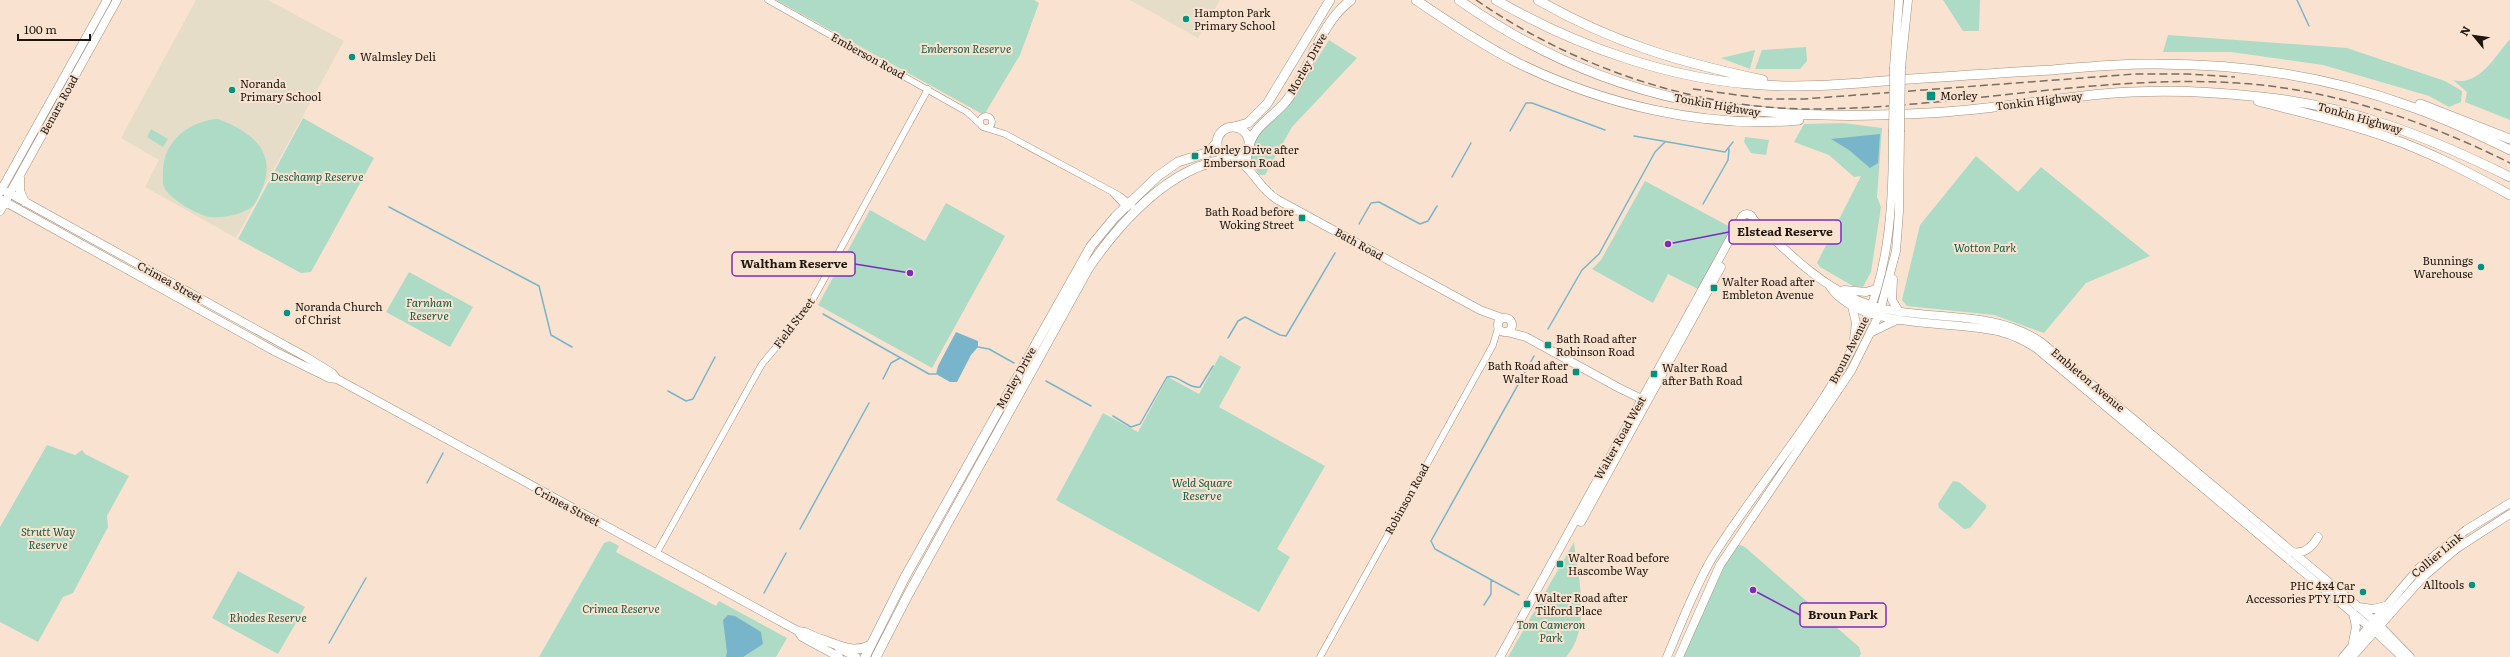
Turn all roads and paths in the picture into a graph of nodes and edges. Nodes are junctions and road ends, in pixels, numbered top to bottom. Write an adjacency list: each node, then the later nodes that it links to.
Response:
1 (107, 0): 34 (main road, Benara Road)
2 (117, 0): 35 (main road, Benara Road)
3 (768, 0): 16 (street, Emberson Road)
4 (1325, 0): 13 (highway)
5 (1330, 0): 13 (highway, Morley Drive)
6 (1351, 0): 30 (highway, Morley Drive)
7 (1416, 0): 20 (highway)
8 (1459, 0): 20 (highway, Tonkin Highway)
9 (1496, 0): 15 (highway)
10 (1538, 0): 15 (highway)
11 (1899, 0): 14 (main road, Broun Avenue)
12 (1908, 0): 14 (main road, Broun Avenue)
13 (1316, 24): 24 (highway, Morley Drive)
14 (1898, 67): 26 (main road, Broun Avenue, bridge)
15 (1788, 86): 18 (highway)
16 (928, 89): 19 (street, Emberson Road); 77 (street, Field Street)
17 (2235, 95): 20 (highway, Tonkin Highway); 36 (highway, Tonkin Highway); 40 (highway)
18 (2383, 98): 28 (highway); 31 (highway)
19 (967, 112): 21 (street, Emberson Road); 23 (street, Emberson Road)
20 (1850, 115)
21 (983, 116): 22 (street); 23 (street)
22 (992, 120): 25 (street); 27 (street)
23 (980, 124): 25 (street)
24 (1234, 127): 29 (highway); 30 (highway)
25 (986, 128): 27 (street)
26 (1896, 132): 50 (main road, Broun Avenue); 53 (main road, Broun Avenue)
27 (1005, 134): 43 (street)
28 (2510, 139)
29 (1217, 142): 32 (highway); 43 (highway, Morley Drive)
30 (1248, 148): 32 (highway); 33 (main road)
31 (2510, 150)
32 (1230, 159): 33 (main road, Bath Road); 46 (highway, Morley Drive)
33 (1248, 167): 60 (main road, Bath Road)
34 (10, 173): 37 (main road); 38 (main road, Benara Road)
35 (20, 174): 39 (main road, Benara Road); 42 (main road)
36 (2510, 177)
37 (0, 178)
38 (1, 189): 39 (main road, Crimea Street)
39 (9, 193): 41 (main road, Benara Road); 42 (main road, Crimea Street)
40 (2510, 195)
41 (2, 200): 44 (main road, Benara Road); 45 (main road, Crimea Street)
42 (25, 202): 67 (main road, Crimea Street)
43 (1128, 205): 46 (street); 87 (highway, Morley Drive)
44 (0, 211)
45 (24, 212): 47 (main road); 67 (main road, Crimea Street)
46 (1134, 212): 84 (highway, Morley Drive)
47 (0, 215)
48 (1741, 219): 49 (main road, Embleton Avenue); 68 (main road, Walter Road West)
49 (1750, 224): 51 (main road, Embleton Avenue); 68 (main road, Walter Road West)
50 (1894, 262): 56 (main road); 57 (main road, Broun Avenue)
51 (1829, 285): 52 (main road, Embleton Avenue); 54 (main road, Embleton Avenue)
52 (1838, 289): 53 (main road); 55 (main road, Embleton Avenue)
53 (1876, 289): 55 (main road, Broun Avenue)
54 (1852, 306): 55 (main road, Embleton Avenue); 66 (main road)
55 (1870, 309): 57 (main road, Embleton Avenue); 66 (main road, Broun Avenue)
56 (1898, 310): 57 (main road, Embleton Avenue); 58 (main road, Embleton Avenue)
57 (1880, 311): 59 (main road, Embleton Avenue); 63 (main road, Broun Avenue)
58 (1977, 318): 61 (main road); 62 (main road, Embleton Avenue)
59 (1900, 319): 61 (main road, Embleton Avenue); 63 (main road)
60 (1502, 327): 64 (main road, Bath Road); 64 (main road, Bath Road); 94 (street, Robinson Road)
61 (1976, 328): 65 (main road, Embleton Avenue)
62 (2021, 330): 65 (main road); 69 (main road, Embleton Avenue)
63 (1872, 332): 98 (main road, Broun Avenue)
64 (1526, 337): 68 (main road, Bath Road)
65 (2031, 345): 70 (main road, Embleton Avenue)
66 (1852, 349): 97 (main road, Broun Avenue)
67 (337, 379): 77 (main road, Crimea Street)
68 (1644, 403): 95 (main road, Walter Road West); 96 (main road, Walter Road West)
69 (2121, 408): 70 (main road); 73 (main road, Embleton Avenue)
70 (2130, 427): 75 (main road, Embleton Avenue)
71 (2510, 503): 79 (main road, Collier Link)
72 (2510, 514): 81 (main road, Collier Link)
73 (2259, 525): 75 (main road); 76 (main road, Embleton Avenue)
74 (2318, 537): 76 (main road)
75 (2267, 543): 78 (main road, Embleton Avenue)
76 (2291, 551): 78 (main road, Embleton Avenue)
77 (656, 554): 82 (main road, Crimea Street)
78 (2303, 566): 80 (main road)
79 (2385, 606): 80 (main road); 81 (main road, Collier Link)
80 (2355, 610): 81 (main road); 88 (main road)
81 (2374, 626): 85 (main road); 86 (main road); 88 (main road); 102 (main road)
82 (798, 631): 83 (main road, Crimea Street); 89 (main road, Crimea Street)
83 (820, 639): 87 (highway); 90 (main road, Crimea Street)
84 (885, 640): 92 (highway, Morley Drive); 93 (highway)
85 (2364, 643): 86 (main road); 100 (main road)
86 (2390, 644): 101 (main road)
87 (870, 645): 91 (highway, Morley Drive)
88 (2353, 645): 99 (main road)
89 (839, 657)
90 (856, 657)
91 (865, 657)
92 (876, 657)
93 (883, 657)
94 (1320, 657)
95 (1500, 657)
96 (1505, 657)
97 (1667, 657)
98 (1679, 657)
99 (2343, 657)
100 (2352, 657)
101 (2402, 657)
102 (2410, 657)

